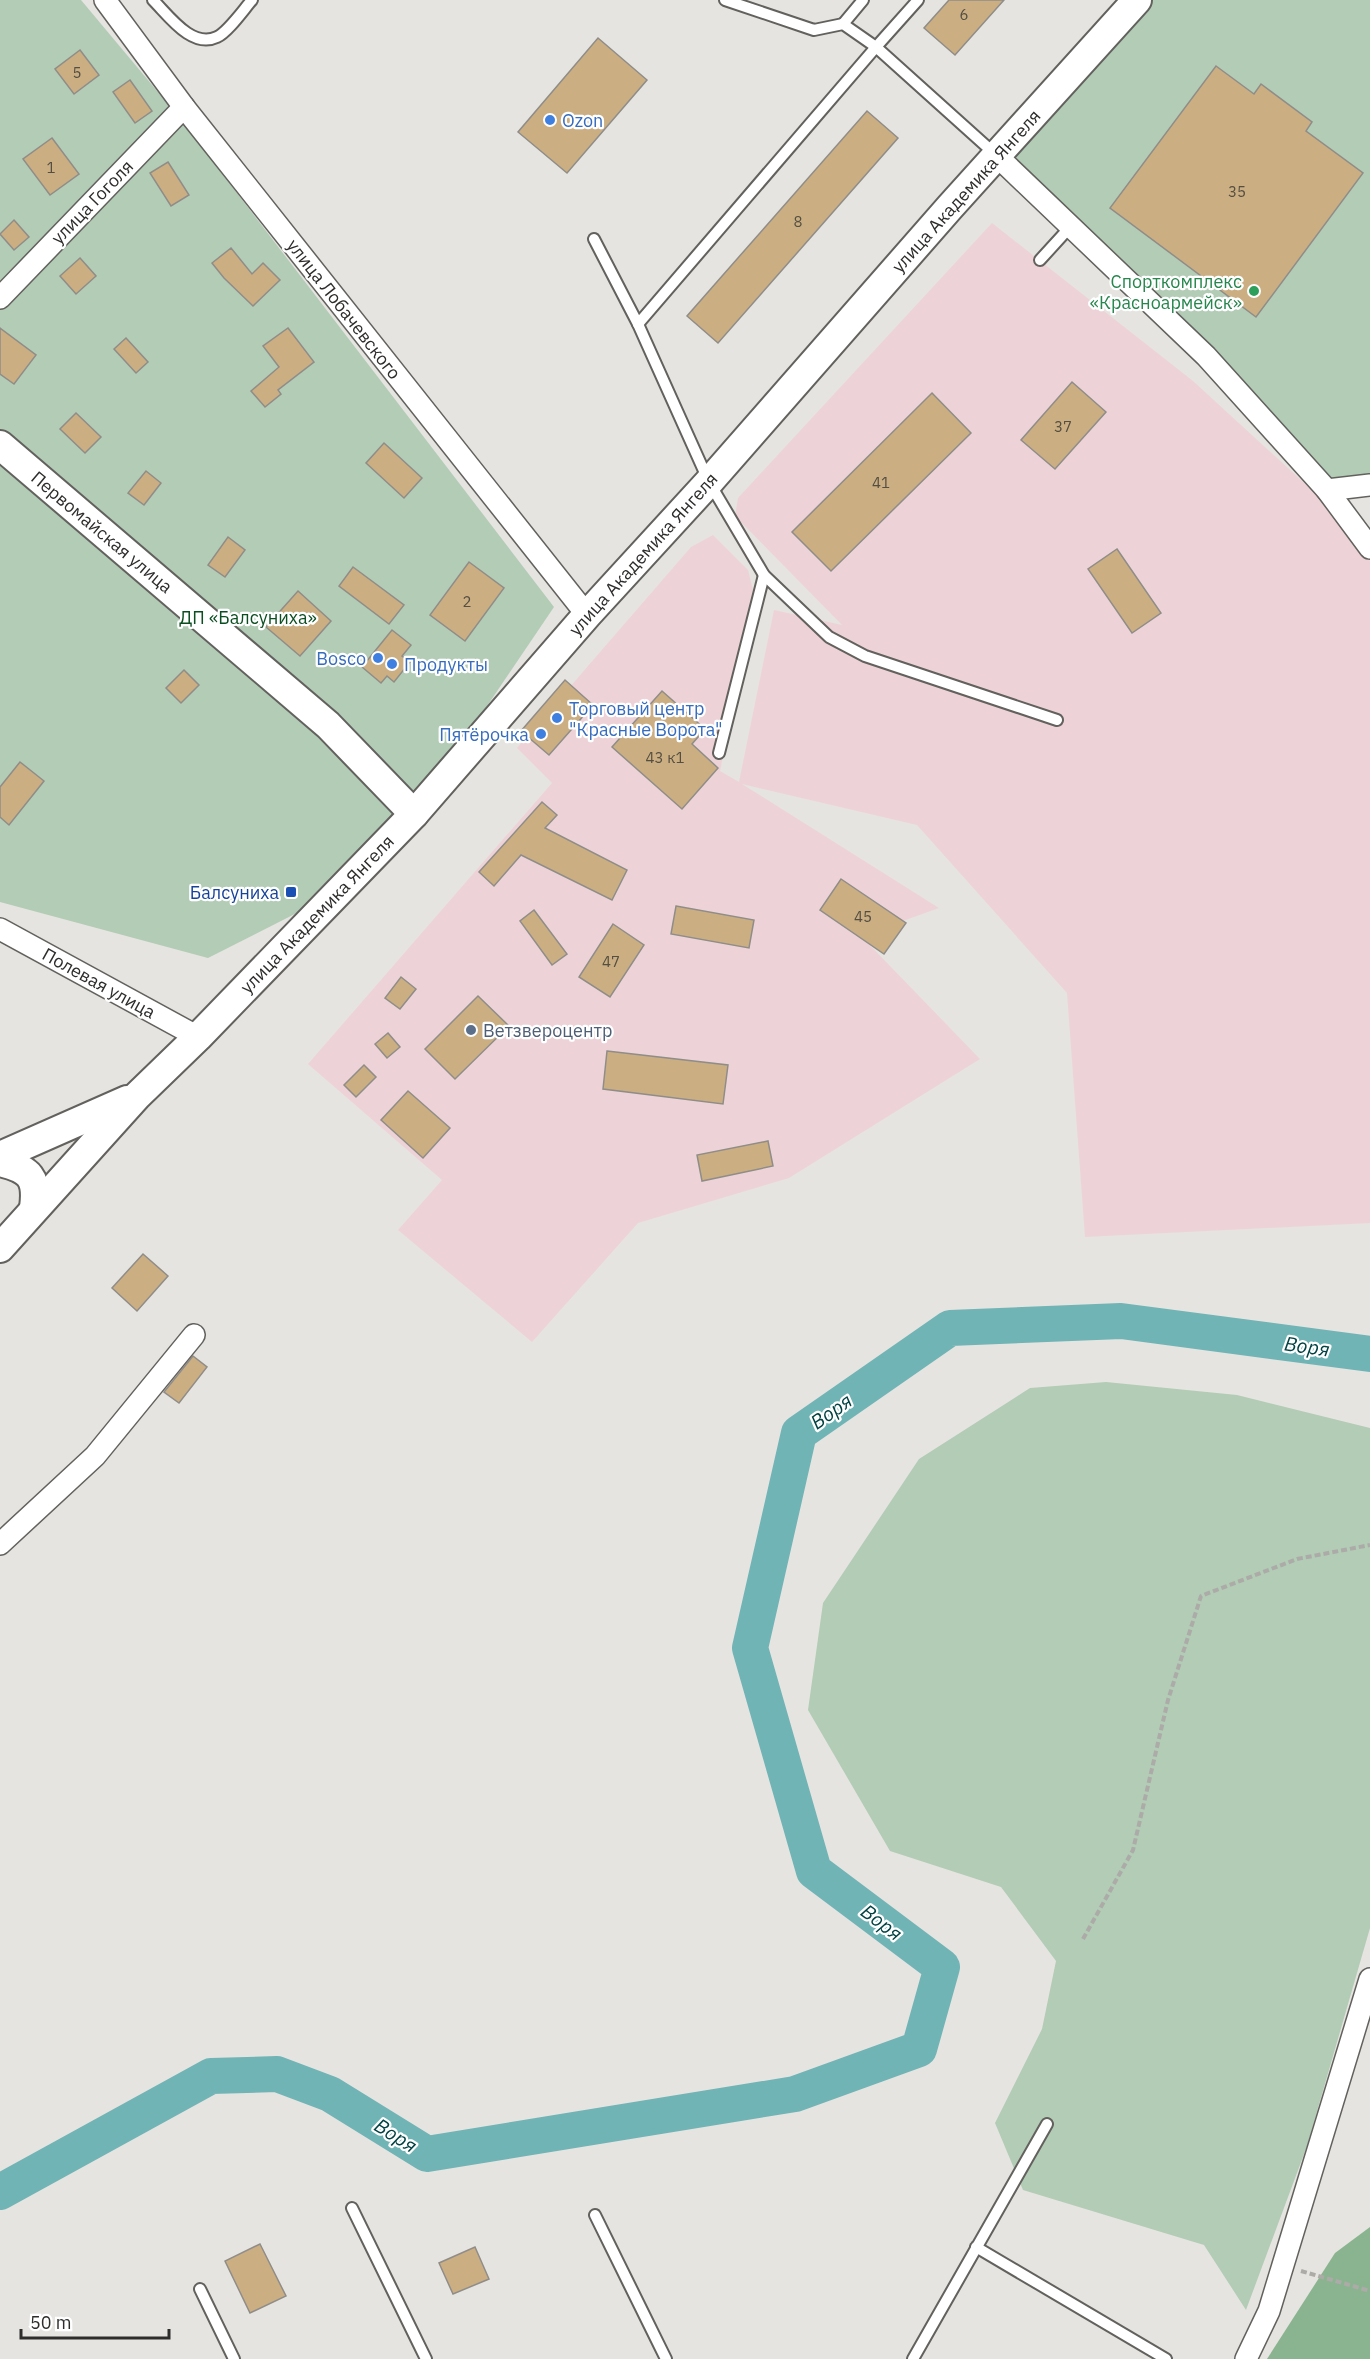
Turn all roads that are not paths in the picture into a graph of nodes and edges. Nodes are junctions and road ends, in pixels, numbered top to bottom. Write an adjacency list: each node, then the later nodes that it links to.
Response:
1 (105, 0): 10 (street, улица Лобачевского)
2 (153, 0): 3 (lane)
3 (252, 0)
4 (725, 0): 8 (lane)
5 (863, 0): 8 (lane)
6 (918, 0): 9 (lane)
7 (1137, 0): 11 (main road, улица Академика Янгеля)
8 (843, 24): 9 (lane)
9 (876, 47): 11 (lane); 16 (lane)
10 (184, 107): 15 (street, улица Гоголя); 23 (street, улица Лобачевского)
11 (998, 156): 12 (street); 18 (main road, улица Академика Янгеля)
12 (1071, 226): 14 (lane); 20 (street)
13 (594, 239): 16 (lane)
14 (1040, 260)
15 (0, 298)
16 (638, 324): 18 (lane)
17 (0, 445): 26 (main road, Первомайская улица)
18 (709, 482): 22 (lane); 23 (main road, улица Академика Янгеля)
19 (1370, 485): 20 (street)
20 (1327, 490): 21 (street)
21 (1370, 548)
22 (764, 574): 24 (lane); 25 (lane)
23 (587, 615): 26 (main road, улица Академика Янгеля)
24 (1057, 720)
25 (719, 753)
26 (414, 814): 28 (main road, улица Академика Янгеля)
27 (0, 929): 28 (street, Полевая улица)
28 (198, 1037): 29 (main road, улица Академика Янгеля)
29 (137, 1096): 30 (main road); 32 (main road, улица Академика Янгеля)
30 (0, 1156)
31 (0, 1162): 32 (main road)
32 (34, 1208): 33 (main road, улица Академика Янгеля)
33 (0, 1248)
34 (194, 1335): 35 (street)
35 (0, 1544)
36 (1370, 1979): 47 (street)
37 (1047, 2124): 40 (lane)
38 (352, 2208): 43 (lane)
39 (595, 2215): 44 (lane)
40 (976, 2247): 45 (lane); 46 (lane)
41 (201, 2289): 42 (lane)
42 (234, 2359)
43 (426, 2359)
44 (666, 2359)
45 (913, 2359)
46 (1166, 2359)
47 (1246, 2359)

